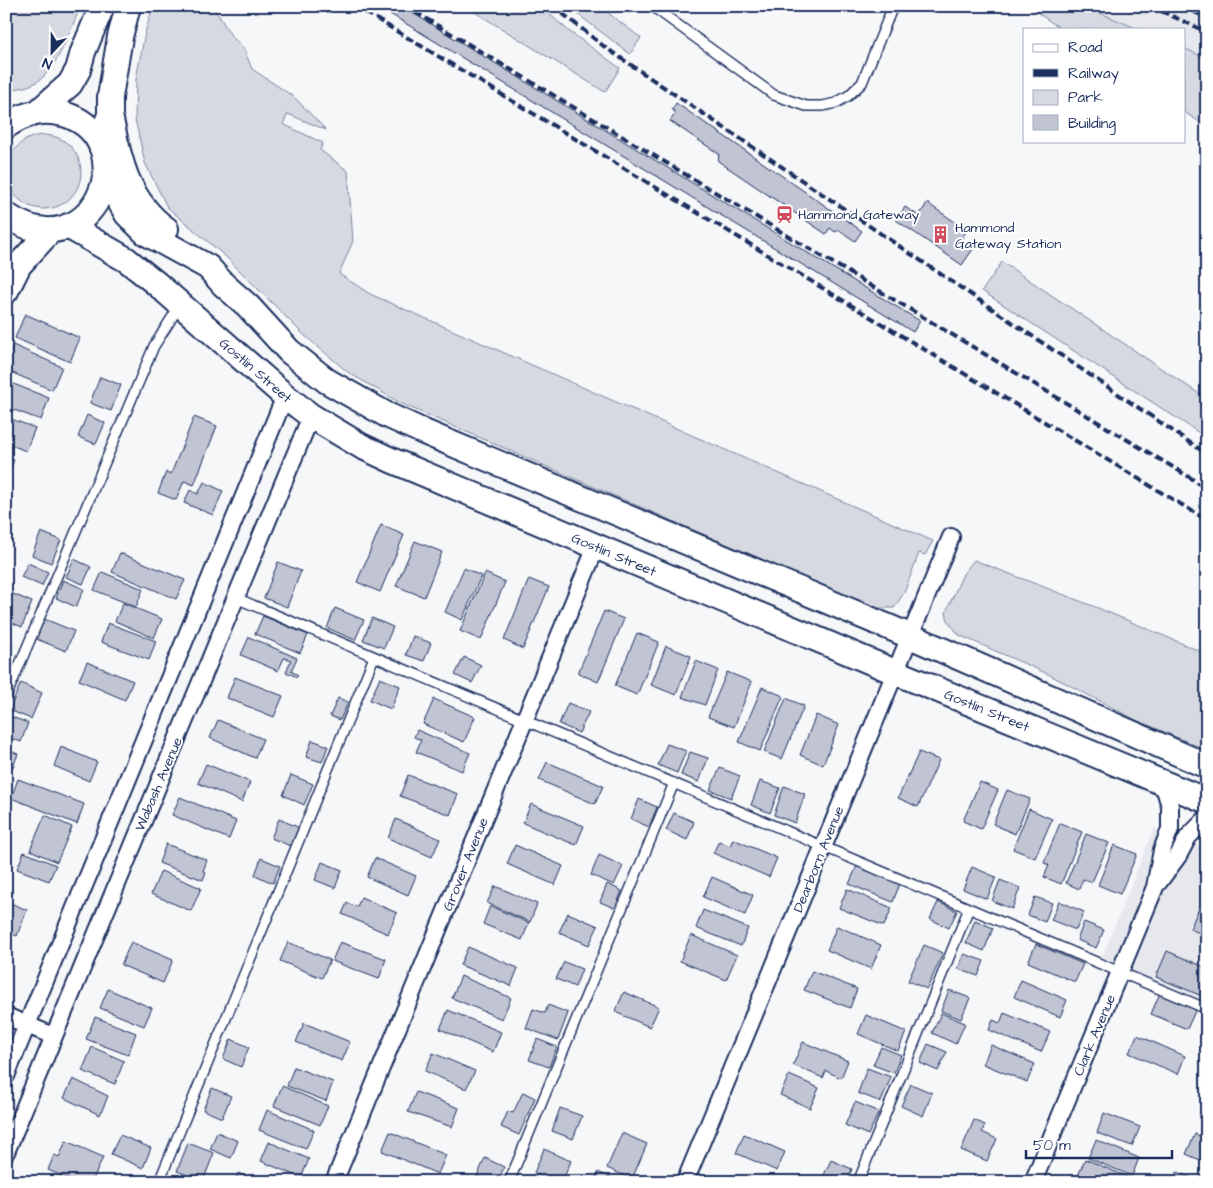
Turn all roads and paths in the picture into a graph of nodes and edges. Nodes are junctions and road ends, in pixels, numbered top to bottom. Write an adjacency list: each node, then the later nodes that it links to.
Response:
1 (102, 6): 5 (main road)
2 (128, 6): 6 (main road)
3 (652, 6): 4 (lane)
4 (892, 6)
5 (39, 112): 7 (main road); 8 (main road)
6 (110, 115): 8 (main road); 12 (main road)
7 (10, 121)
8 (100, 144): 9 (main road)
9 (105, 176): 11 (main road); 12 (main road)
10 (6, 214): 11 (main road)
11 (60, 228): 13 (main road); 14 (main road, Gostlin Street)
12 (208, 267): 20 (main road)
13 (6, 291)
14 (180, 305): 15 (main road, Gostlin Street); 23 (lane)
15 (285, 396): 16 (main road, Gostlin Street); 36 (street, Wabash Avenue)
16 (311, 416): 18 (main road, Gostlin Street); 19 (street, Wabash Avenue)
17 (951, 536): 20 (street, Dearborn Avenue)
18 (596, 547): 22 (main road, Gostlin Street); 24 (street, Grover Avenue)
19 (236, 598): 21 (lane); 37 (street, Wabash Avenue)
20 (910, 636): 22 (street, Dearborn Avenue); 25 (main road)
21 (374, 657): 24 (lane); 40 (lane)
22 (895, 672): 26 (main road, Gostlin Street); 30 (street, Dearborn Avenue)
23 (6, 697)
24 (524, 719): 27 (lane); 41 (street, Grover Avenue)
25 (1207, 766)
26 (1163, 782): 28 (main road, Gostlin Street); 31 (street, Clark Avenue)
27 (674, 783): 30 (lane); 42 (lane)
28 (1207, 801)
29 (1207, 818): 31 (street, Clark Avenue)
30 (823, 846): 32 (lane); 43 (street, Dearborn Avenue)
31 (1155, 887): 33 (street, Clark Avenue)
32 (969, 908): 33 (lane); 44 (lane)
33 (1120, 972): 34 (lane); 45 (street, Clark Avenue)
34 (1207, 1009)
35 (6, 1016): 36 (street)
36 (27, 1025): 37 (street); 38 (street, Wabash Avenue)
37 (53, 1036): 39 (street, Wabash Avenue)
38 (6, 1076)
39 (6, 1152)
40 (159, 1182)
41 (334, 1182)
42 (509, 1182)
43 (685, 1182)
44 (858, 1182)
45 (1033, 1182)

